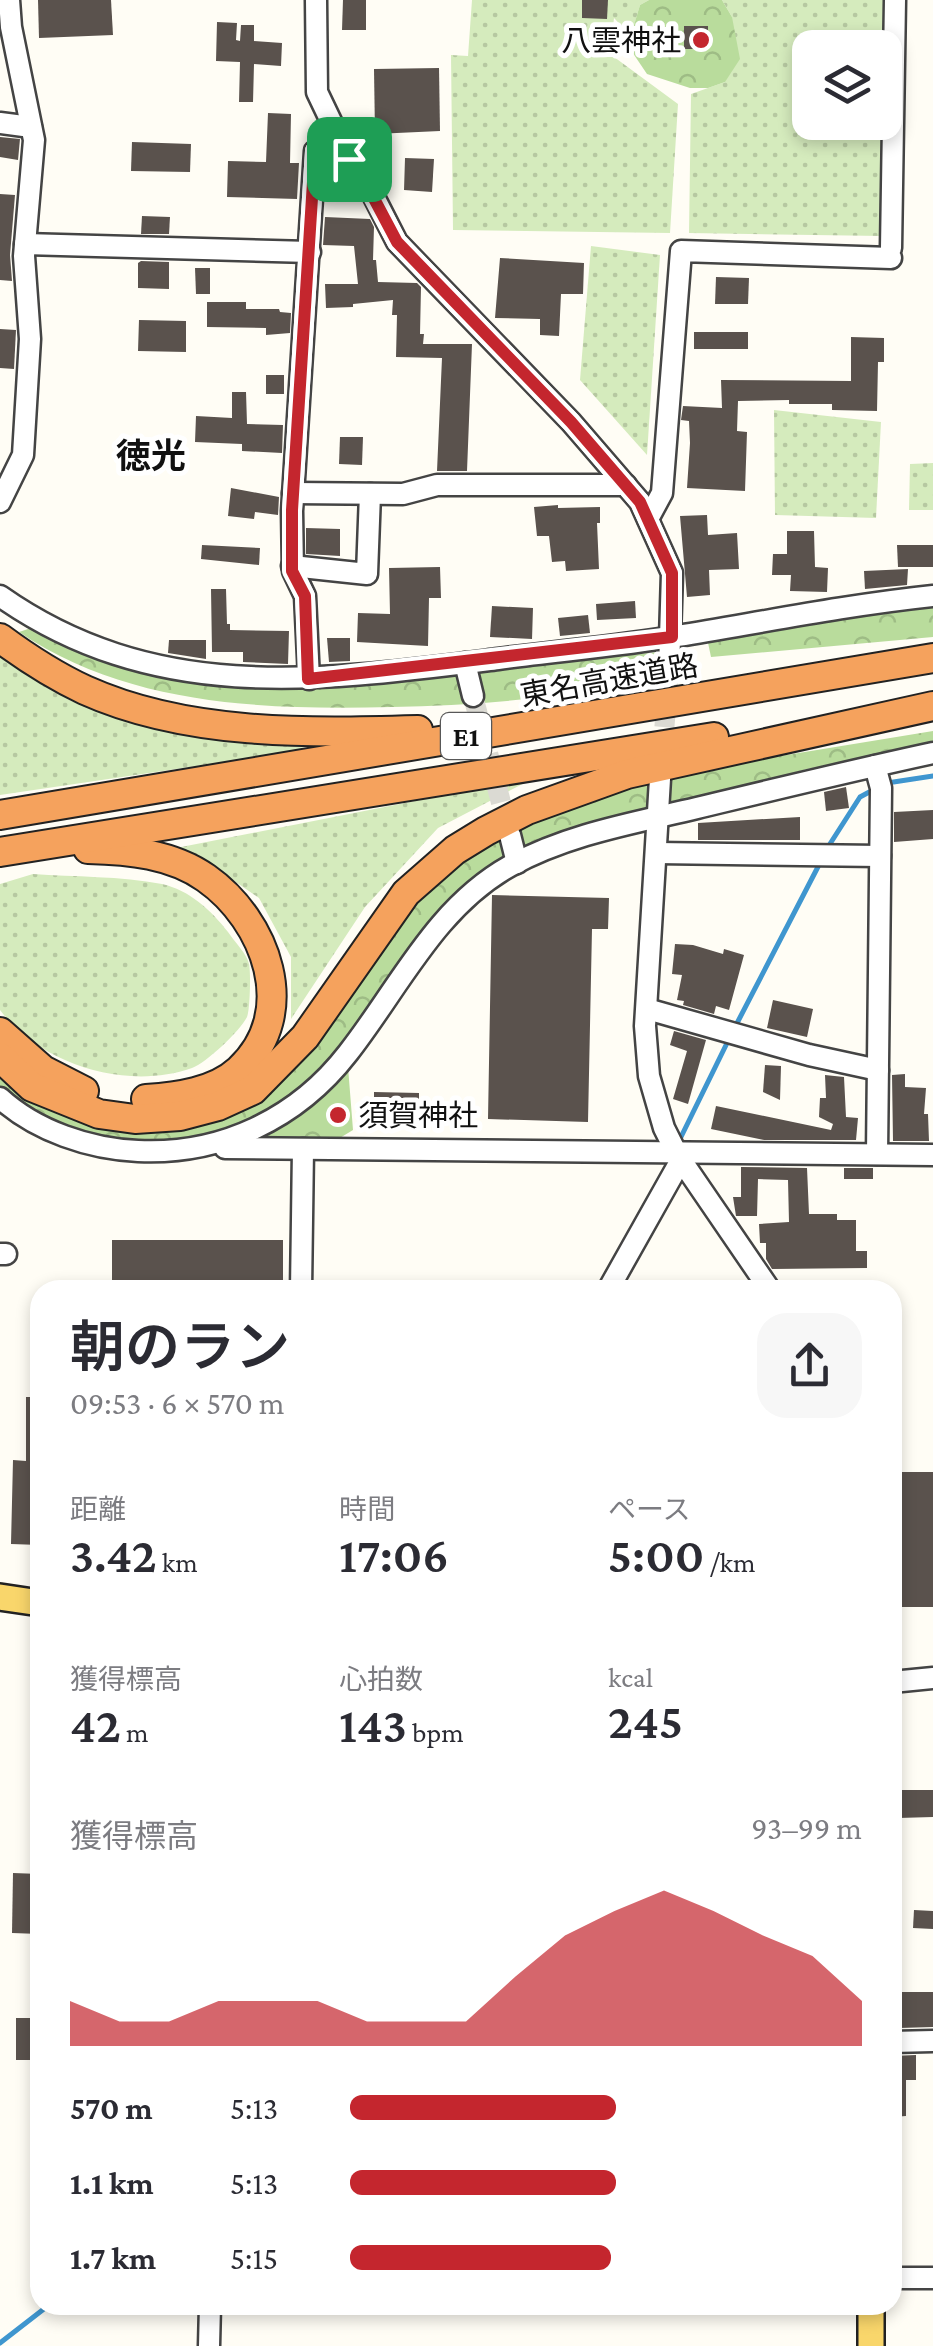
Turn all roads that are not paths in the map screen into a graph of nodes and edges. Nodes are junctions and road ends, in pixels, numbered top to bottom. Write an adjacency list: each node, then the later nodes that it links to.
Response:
1 (9, 0): 5 (street)
2 (316, 0): 6 (street)
3 (895, 0): 13 (street)
4 (0, 123): 5 (street)
5 (31, 128): 7 (street)
6 (340, 135): 8 (street); 9 (street)
7 (25, 244): 8 (street); 12 (street)
8 (310, 252): 10 (street)
9 (626, 485): 11 (street); 13 (street)
10 (293, 493): 11 (street); 14 (street)
11 (370, 494): 14 (street)
12 (0, 502)
13 (648, 519): 17 (street)
14 (292, 566): 22 (street)
15 (0, 596): 22 (street)
16 (933, 596): 17 (street)
17 (672, 637): 20 (street); 21 (street)
18 (0, 638): 25 (highway)
19 (933, 658): 25 (highway, 東名高速道路 / E1)
20 (466, 663): 22 (street); 23 (street)
21 (669, 670)
22 (308, 679)
23 (473, 696)
24 (933, 704): 32 (highway, E1); 38 (highway)
25 (530, 726): 29 (highway, 東名高速道路 / E1)
26 (933, 753): 27 (street)
27 (875, 766): 30 (street); 34 (street)
28 (660, 779): 30 (street)
29 (0, 815)
30 (660, 817): 33 (street); 35 (street)
31 (510, 835): 35 (street)
32 (9, 850): 37 (highway)
33 (658, 853): 34 (street); 36 (street)
34 (880, 856): 39 (street)
35 (517, 863): 41 (street)
36 (646, 1009): 39 (street); 45 (street)
37 (0, 1032)
38 (0, 1057)
39 (878, 1070): 43 (street)
40 (0, 1098): 41 (street)
41 (204, 1146): 42 (street)
42 (303, 1149): 45 (street); 46 (street)
43 (878, 1154): 44 (street); 45 (street)
44 (933, 1154)
45 (679, 1157): 47 (street); 48 (street)
46 (302, 1280)
47 (613, 1280)
48 (763, 1280)
49 (0, 1597): 50 (main road)
50 (30, 1602)
51 (933, 1678): 52 (street)
52 (902, 1681)
53 (933, 2041): 54 (street)
54 (902, 2042)
55 (902, 2278): 56 (street)
56 (933, 2278)
57 (210, 2315): 59 (street)
58 (871, 2315): 60 (main road)
59 (209, 2346)
60 (871, 2346)

